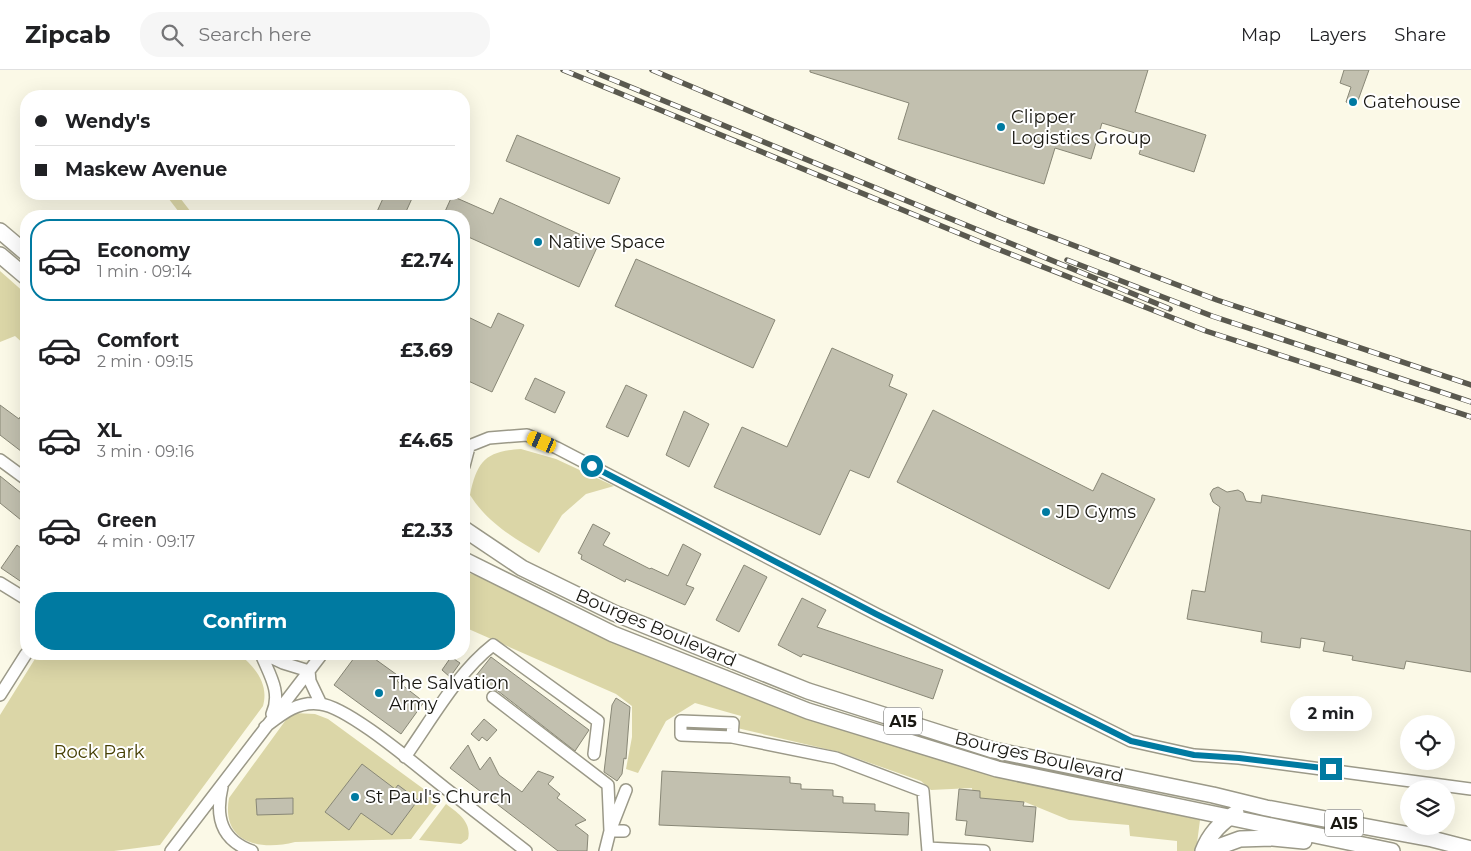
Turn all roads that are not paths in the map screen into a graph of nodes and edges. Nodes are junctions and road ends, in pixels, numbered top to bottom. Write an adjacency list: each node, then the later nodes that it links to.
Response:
1 (0, 231): 2 (main road)
2 (20, 248)
3 (0, 255): 4 (main road)
4 (20, 272)
5 (470, 446): 25 (street)
6 (0, 460): 7 (street)
7 (20, 475)
8 (470, 533): 27 (main road, Bourges Boulevard / A15)
9 (470, 563): 28 (main road, Bourges Boulevard / A15)
10 (0, 583): 11 (street)
11 (20, 595)
12 (22, 660): 17 (street)
13 (265, 660): 20 (street)
14 (275, 660): 16 (street)
15 (317, 660): 16 (street)
16 (309, 671): 19 (street); 20 (street)
17 (0, 695)
18 (493, 697): 29 (street)
19 (321, 704): 20 (street); 23 (street)
20 (266, 727): 24 (street)
21 (732, 737): 33 (street)
22 (594, 754): 23 (street)
23 (405, 757): 31 (street)
24 (224, 783): 35 (street); 36 (street)
25 (1471, 789)
26 (626, 790): 29 (street)
27 (1256, 806): 28 (main road); 34 (main road, Bourges Boulevard / A15)
28 (1230, 817): 32 (main road, Bourges Boulevard / A15); 41 (main road)
29 (610, 831): 30 (street); 39 (street)
30 (624, 832)
31 (509, 838): 37 (street); 38 (street)
32 (1365, 846): 41 (main road); 42 (main road, Bourges Boulevard / A15)
33 (928, 849): 40 (street)
34 (1471, 849)
35 (171, 851)
36 (252, 851)
37 (511, 851)
38 (526, 851)
39 (605, 851)
40 (984, 851)
41 (1205, 851)
42 (1392, 851)

